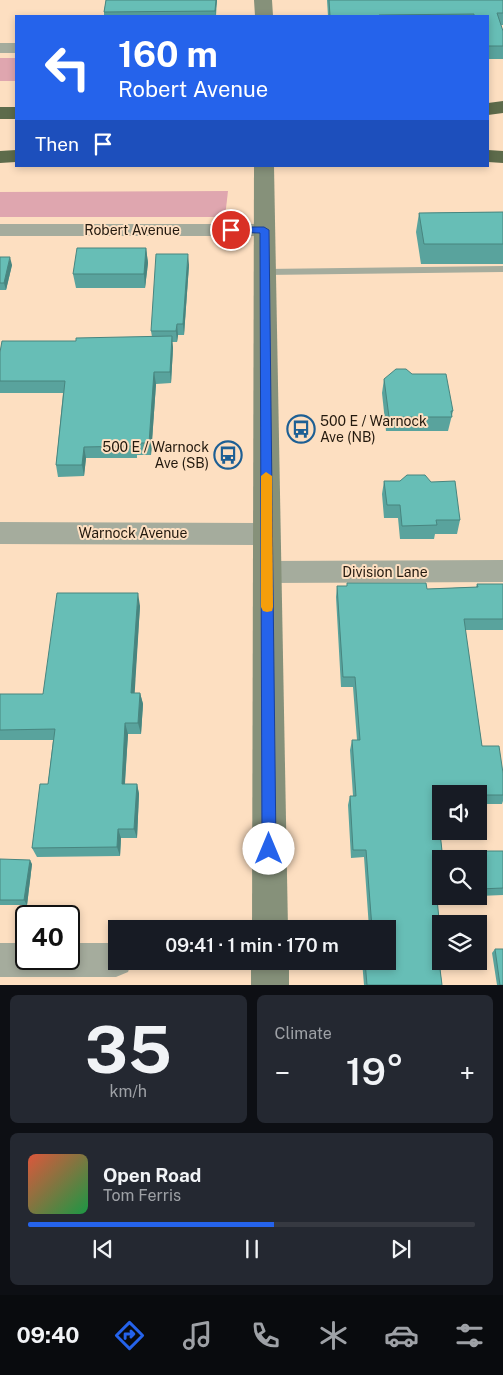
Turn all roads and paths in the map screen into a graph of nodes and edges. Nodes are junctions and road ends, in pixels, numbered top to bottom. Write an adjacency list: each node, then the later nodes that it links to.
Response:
1 (263, 0): 2 (street)
2 (264, 15)
3 (0, 48): 4 (street)
4 (15, 48)
5 (503, 107): 6 (highway)
6 (489, 111)
7 (489, 111): 10 (highway)
8 (0, 112): 9 (highway)
9 (15, 112)
10 (503, 112)
11 (489, 155): 14 (highway)
12 (0, 156): 13 (highway)
13 (15, 156)
14 (503, 156)
15 (264, 167): 17 (street)
16 (0, 230): 17 (street, Robert Avenue)
17 (264, 230): 19 (street)
18 (503, 269): 19 (lane)
19 (265, 272): 21 (street)
20 (0, 533): 21 (street, Warnock Avenue)
21 (267, 534): 23 (street)
22 (503, 571): 23 (street, Division Lane)
23 (267, 572): 24 (street)
24 (270, 920)
25 (0, 960): 26 (street)
26 (108, 960)
27 (270, 970): 28 (street)
28 (270, 985)

